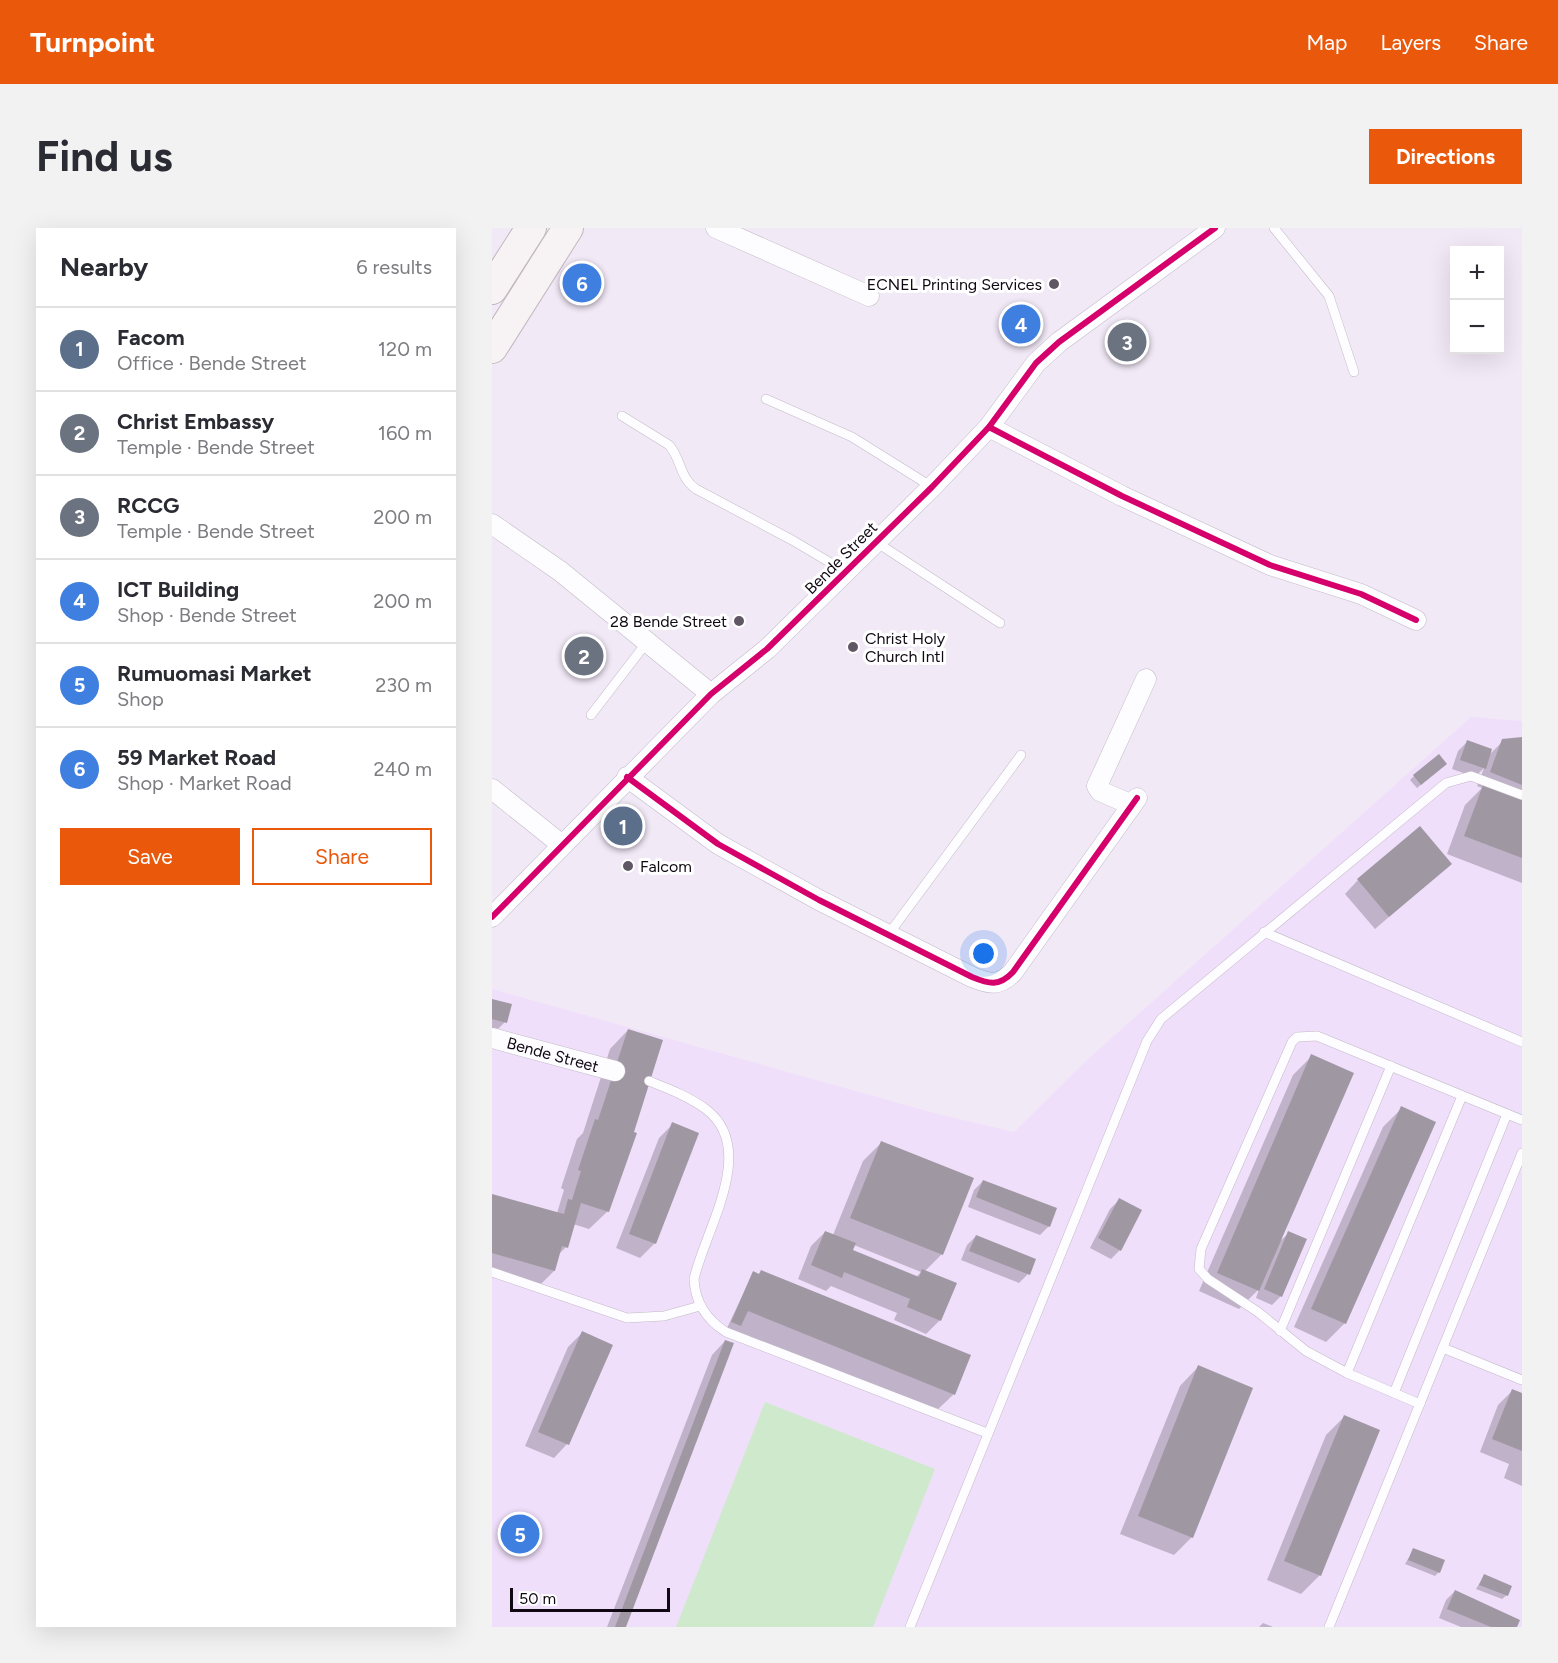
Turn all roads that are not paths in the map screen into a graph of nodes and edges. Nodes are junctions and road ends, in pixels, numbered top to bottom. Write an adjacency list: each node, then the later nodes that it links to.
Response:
1 (531, 228): 6 (main road)
2 (568, 228): 8 (main road)
3 (716, 228): 7 (street)
4 (1215, 228): 12 (street, Bende Street)
5 (1274, 228): 9 (lane)
6 (492, 289)
7 (869, 296)
8 (492, 348)
9 (1354, 372)
10 (766, 399): 13 (lane)
11 (622, 416): 16 (lane)
12 (989, 428): 13 (street, Bende Street); 17 (street)
13 (932, 487): 15 (street, Bende Street)
14 (492, 524): 19 (street)
15 (876, 542): 16 (street, Bende Street); 18 (lane)
16 (846, 572): 21 (street, Bende Street)
17 (1416, 620)
18 (1000, 623)
19 (647, 642): 21 (street); 22 (lane)
20 (1146, 679): 30 (street)
21 (711, 694): 24 (street, Bende Street)
22 (591, 715)
23 (1021, 755): 30 (lane)
24 (627, 777): 27 (street, Bende Street); 30 (street)
25 (492, 789): 27 (street)
26 (1522, 795): 29 (lane)
27 (562, 845): 28 (street, Bende Street)
28 (492, 917)
29 (1264, 932): 32 (lane); 48 (lane)
30 (888, 935)
31 (492, 1038): 34 (street, Bende Street)
32 (1522, 1041)
33 (1391, 1066): 36 (lane); 42 (lane); 42 (lane)
34 (615, 1071)
35 (650, 1081): 41 (lane)
36 (1462, 1096): 37 (lane); 44 (lane)
37 (1507, 1114): 38 (lane); 46 (lane)
38 (1522, 1120)
39 (1522, 1153): 43 (lane)
40 (492, 1272): 41 (lane)
41 (700, 1305): 48 (lane)
42 (1280, 1331): 44 (lane)
43 (1443, 1348): 45 (lane); 47 (lane)
44 (1347, 1373): 46 (lane)
45 (1522, 1380)
46 (1394, 1393): 47 (lane)
47 (1420, 1404): 50 (lane)
48 (987, 1433): 49 (lane)
49 (910, 1627)
50 (1329, 1627)

